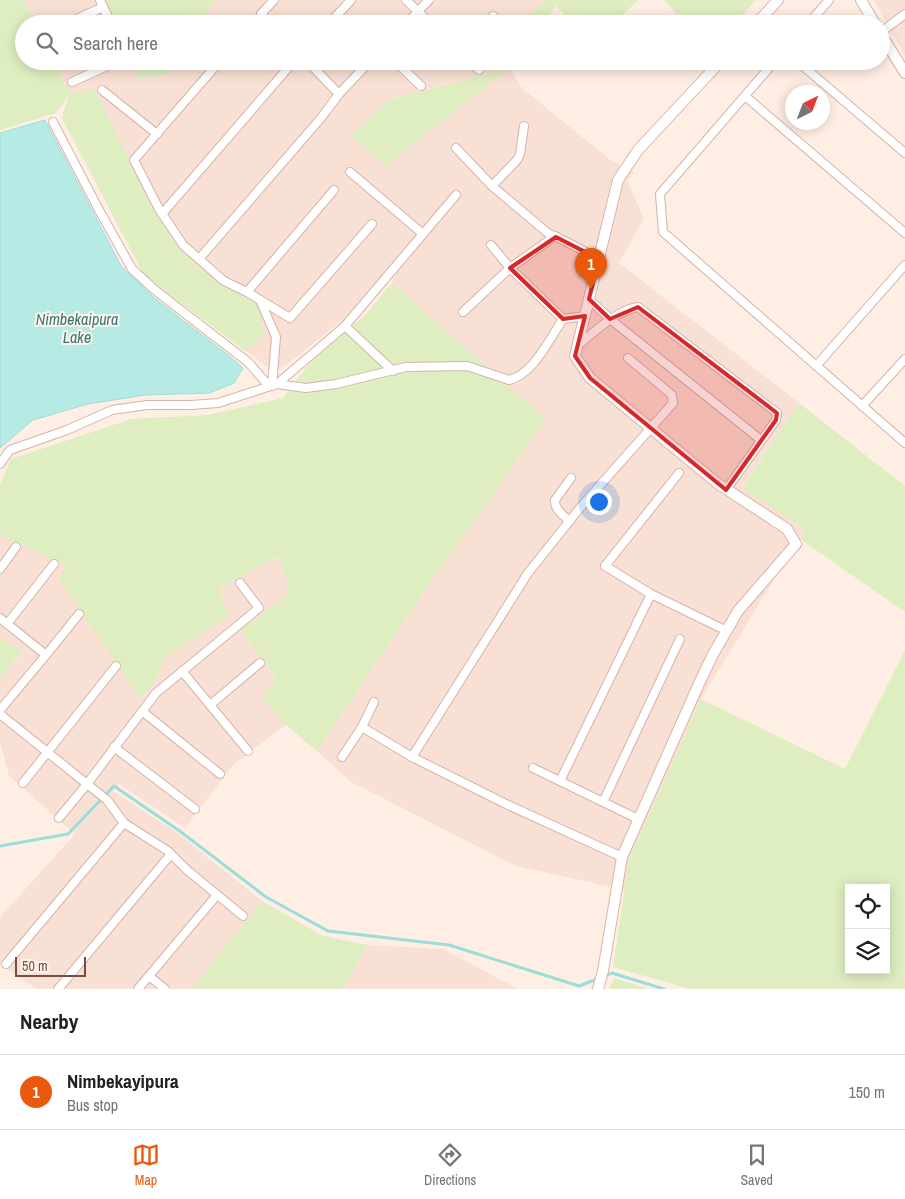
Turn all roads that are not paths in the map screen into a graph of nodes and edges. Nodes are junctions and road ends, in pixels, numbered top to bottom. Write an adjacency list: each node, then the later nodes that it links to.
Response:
1 (274, 0): 13 (street)
2 (351, 0): 14 (street)
3 (406, 0): 9 (street)
4 (429, 0): 9 (street)
5 (778, 0): 17 (main road)
6 (829, 0): 18 (street)
7 (861, 0): 19 (main road)
8 (102, 3): 11 (street); 12 (street)
9 (418, 11): 15 (street); 16 (street)
10 (905, 14): 20 (street)
11 (81, 15)
12 (107, 15)
13 (262, 15)
14 (337, 15)
15 (414, 15)
16 (422, 15)
17 (764, 15)
18 (816, 15)
19 (870, 15)
20 (890, 26)
21 (890, 48): 31 (main road)
22 (98, 70): 32 (street)
23 (212, 70): 39 (street)
24 (286, 70): 46 (street)
25 (316, 70): 35 (street)
26 (362, 70): 35 (street)
27 (404, 70): 33 (street)
28 (713, 70): 53 (main road)
29 (767, 70): 36 (street)
30 (807, 70): 41 (street)
31 (904, 71)
32 (72, 82)
33 (421, 86)
34 (102, 90): 39 (street)
35 (339, 94): 52 (street)
36 (745, 96): 48 (street); 67 (street)
37 (53, 122): 69 (street)
38 (524, 126): 43 (street)
39 (157, 134): 46 (street)
40 (456, 148): 43 (street)
41 (905, 154)
42 (350, 172): 49 (street)
43 (492, 186): 50 (street)
44 (334, 190): 56 (street)
45 (456, 195): 49 (street)
46 (162, 214): 52 (street)
47 (372, 224): 58 (street)
48 (905, 233)
49 (423, 234): 63 (street)
50 (554, 236): 53 (street); 55 (street)
51 (491, 245): 55 (street)
52 (199, 259): 56 (street)
53 (599, 259): 57 (main road)
54 (905, 265): 67 (street)
55 (510, 268): 59 (street); 61 (street)
56 (247, 292): 58 (street)
57 (589, 299): 60 (main road); 62 (street)
58 (260, 300): 69 (street)
59 (463, 312)
60 (585, 316): 61 (street); 64 (main road)
61 (563, 319): 68 (street)
62 (610, 319): 64 (street); 72 (street); 72 (street)
63 (345, 326): 68 (street); 69 (street)
64 (578, 345): 71 (main road)
65 (628, 358): 71 (street)
66 (905, 359): 70 (street)
67 (816, 366): 70 (street)
68 (393, 370): 69 (street)
69 (273, 385): 74 (street)
70 (862, 406): 73 (street)
71 (651, 428): 77 (main road); 78 (street)
72 (762, 440): 77 (street)
73 (905, 443)
74 (0, 464)
75 (679, 473): 83 (street)
76 (571, 478): 78 (street)
77 (726, 490): 87 (main road)
78 (568, 521): 102 (street)
79 (16, 547): 81 (street)
80 (54, 564): 86 (street)
81 (0, 569)
82 (240, 583): 92 (street)
83 (651, 594): 87 (street); 105 (street)
84 (79, 614): 89 (street)
85 (0, 618): 86 (street)
86 (7, 624): 89 (street)
87 (727, 631): 111 (main road)
88 (680, 639): 108 (street)
89 (46, 655): 96 (street)
90 (260, 663): 94 (street)
91 (116, 666): 100 (street)
92 (182, 671): 94 (street); 95 (street)
93 (374, 702): 97 (street)
94 (210, 705): 99 (street)
95 (142, 711): 98 (street); 104 (street)
96 (0, 712): 100 (street)
97 (362, 726): 101 (street); 102 (street)
98 (114, 748): 107 (street); 109 (street)
99 (248, 751)
100 (48, 752): 106 (street); 107 (street)
101 (342, 757)
102 (412, 757): 114 (street)
103 (533, 768): 105 (street)
104 (220, 774)
105 (560, 781): 108 (street)
106 (23, 783)
107 (87, 784): 110 (street); 112 (street)
108 (603, 802): 111 (street)
109 (195, 809)
110 (59, 818)
111 (638, 819): 114 (main road)
112 (124, 823): 113 (street); 117 (street)
113 (171, 854): 115 (street); 119 (street)
114 (622, 857): 122 (main road)
115 (217, 895): 116 (street); 118 (street)
116 (243, 916)
117 (6, 964)
118 (149, 976): 120 (street); 121 (street)
119 (58, 989)
120 (138, 989)
121 (165, 989)
122 (598, 989)

